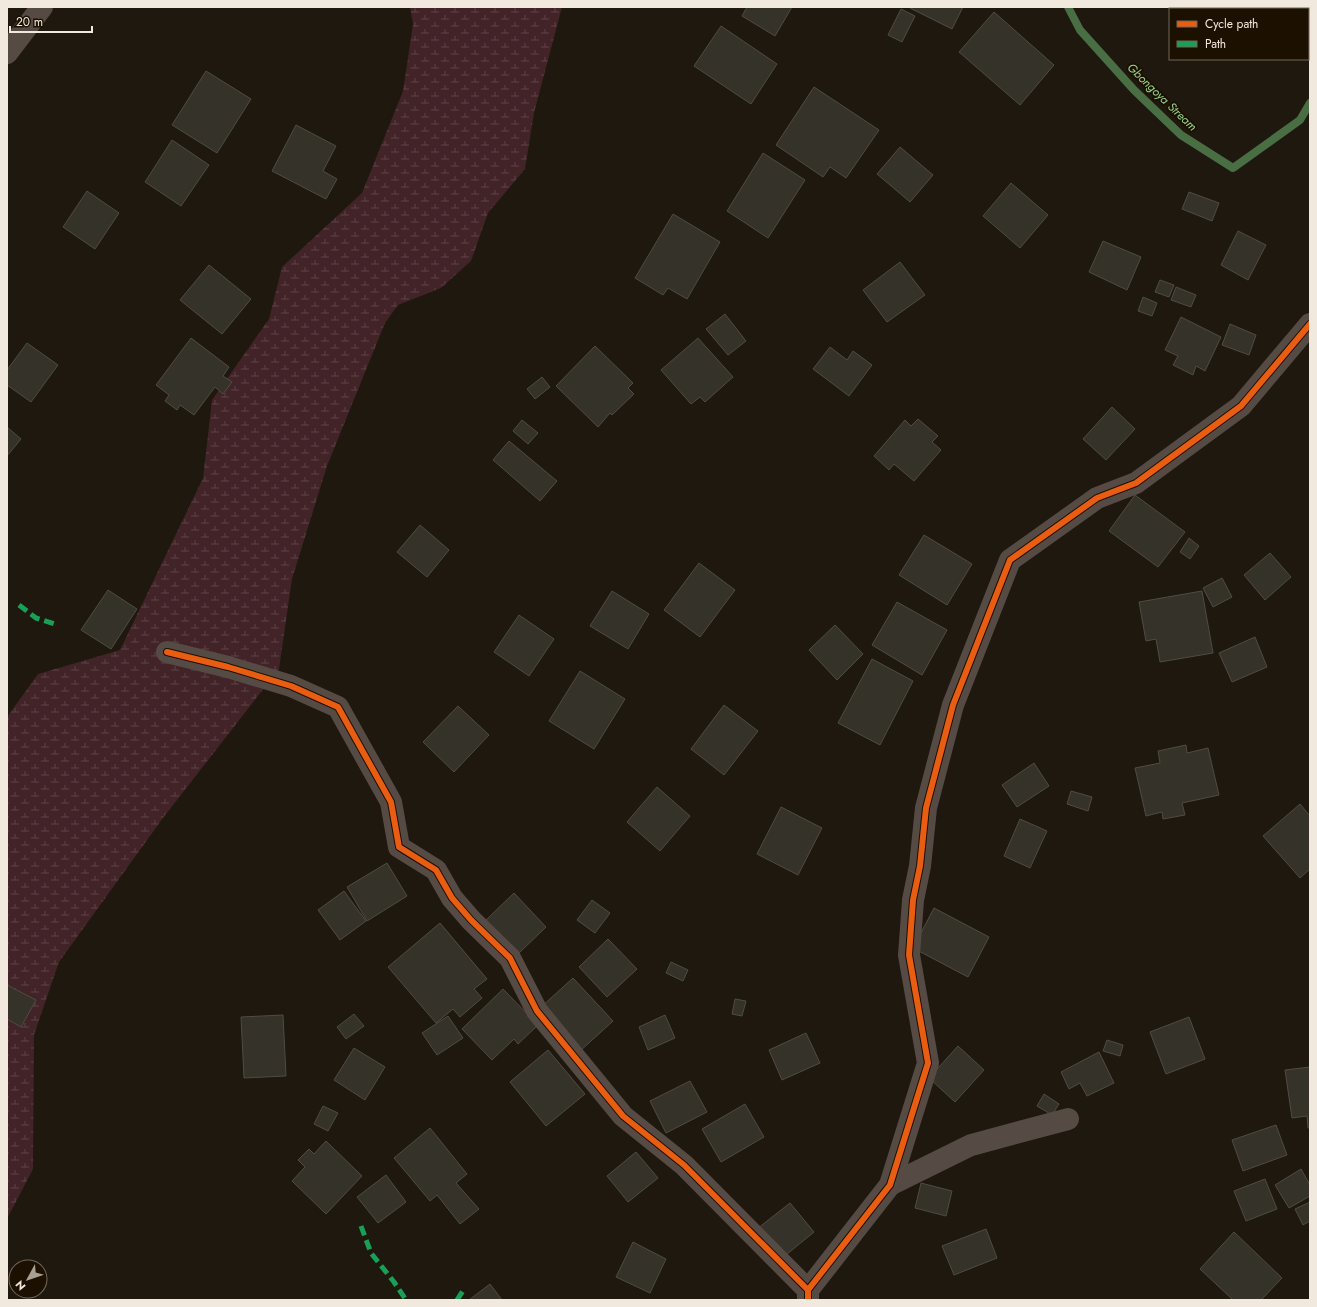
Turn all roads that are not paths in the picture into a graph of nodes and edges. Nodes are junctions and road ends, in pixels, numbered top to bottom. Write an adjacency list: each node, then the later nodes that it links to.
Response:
1 (42, 7): 2 (street)
2 (7, 53)
3 (1310, 324): 6 (street)
4 (167, 652): 7 (street)
5 (1068, 1119): 6 (street)
6 (890, 1185): 7 (street)
7 (808, 1295)

